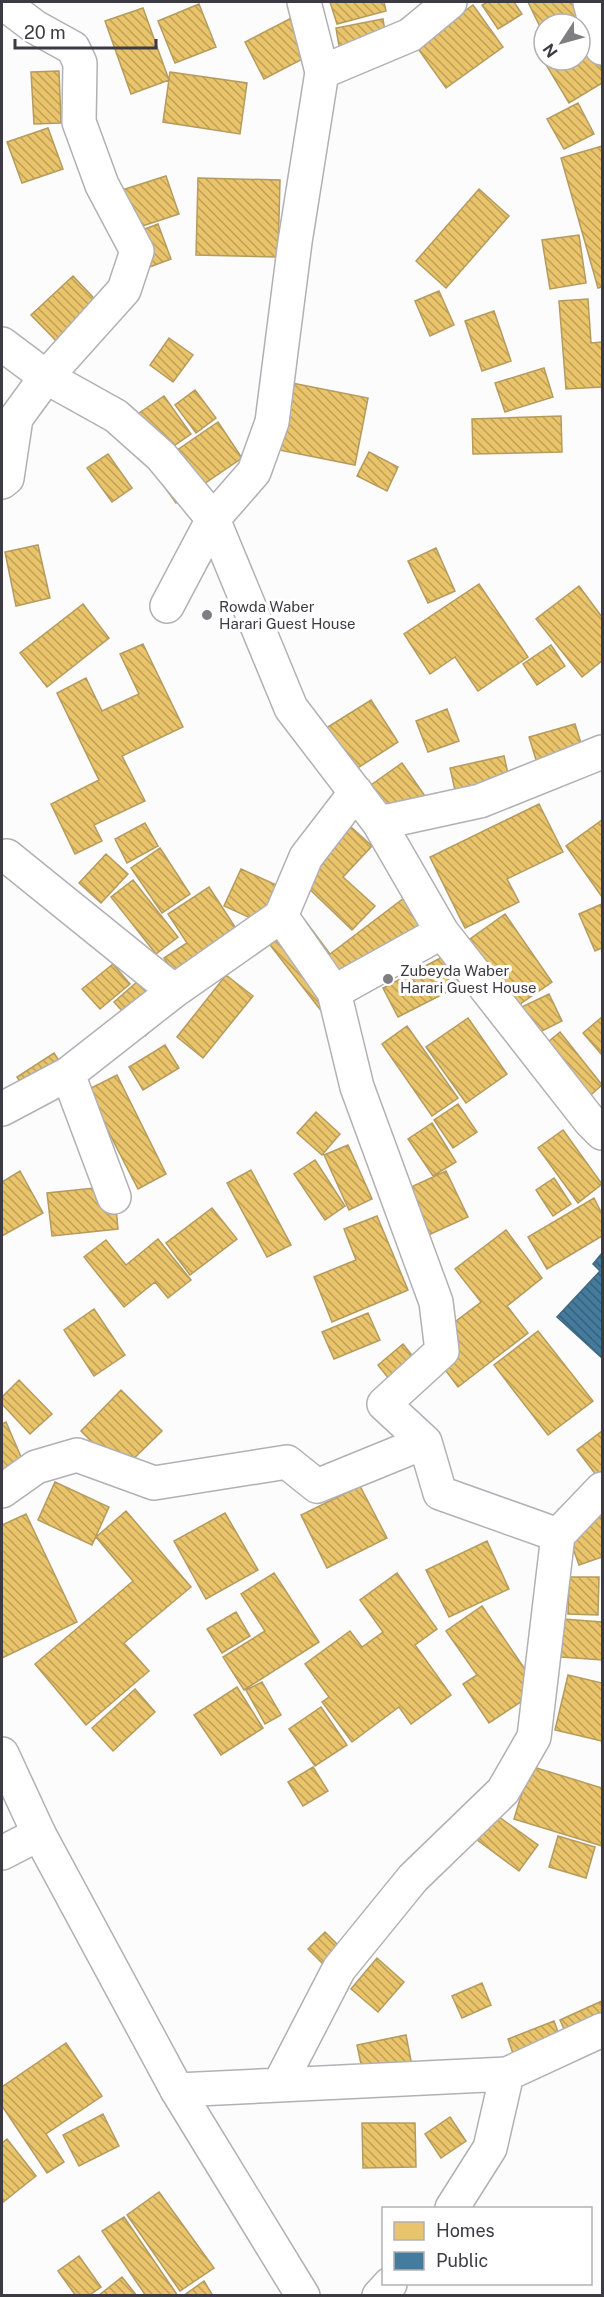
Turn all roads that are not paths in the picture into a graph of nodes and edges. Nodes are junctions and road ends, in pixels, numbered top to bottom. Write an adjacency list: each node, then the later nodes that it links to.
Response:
1 (2, 2): 8 (street)
2 (304, 2): 6 (street)
3 (450, 2): 6 (street)
4 (590, 2): 5 (street)
5 (603, 48)
6 (322, 72): 10 (street)
7 (2, 344): 8 (street)
8 (46, 377): 9 (street); 10 (street)
9 (2, 483)
10 (213, 519): 11 (street); 13 (street)
11 (166, 606)
12 (603, 752): 14 (street)
13 (356, 792): 14 (street); 16 (street)
14 (379, 823): 17 (street)
15 (8, 856): 18 (street)
16 (281, 916): 18 (street); 19 (street)
17 (442, 932): 19 (street); 22 (street)
18 (174, 991): 20 (street)
19 (334, 992): 24 (street)
20 (68, 1074): 21 (street); 23 (street)
21 (2, 1109)
22 (603, 1133)
23 (114, 1197)
24 (425, 1442): 26 (street); 27 (street)
25 (603, 1489): 27 (street)
26 (2, 1491)
27 (558, 1535): 33 (street)
28 (2, 1754): 29 (street)
29 (39, 1834): 30 (street); 34 (street)
30 (2, 1852)
31 (603, 2030): 32 (street)
32 (507, 2074): 33 (street); 35 (street)
33 (279, 2085): 34 (street)
34 (177, 2090): 36 (street)
35 (453, 2207)
36 (303, 2295)

